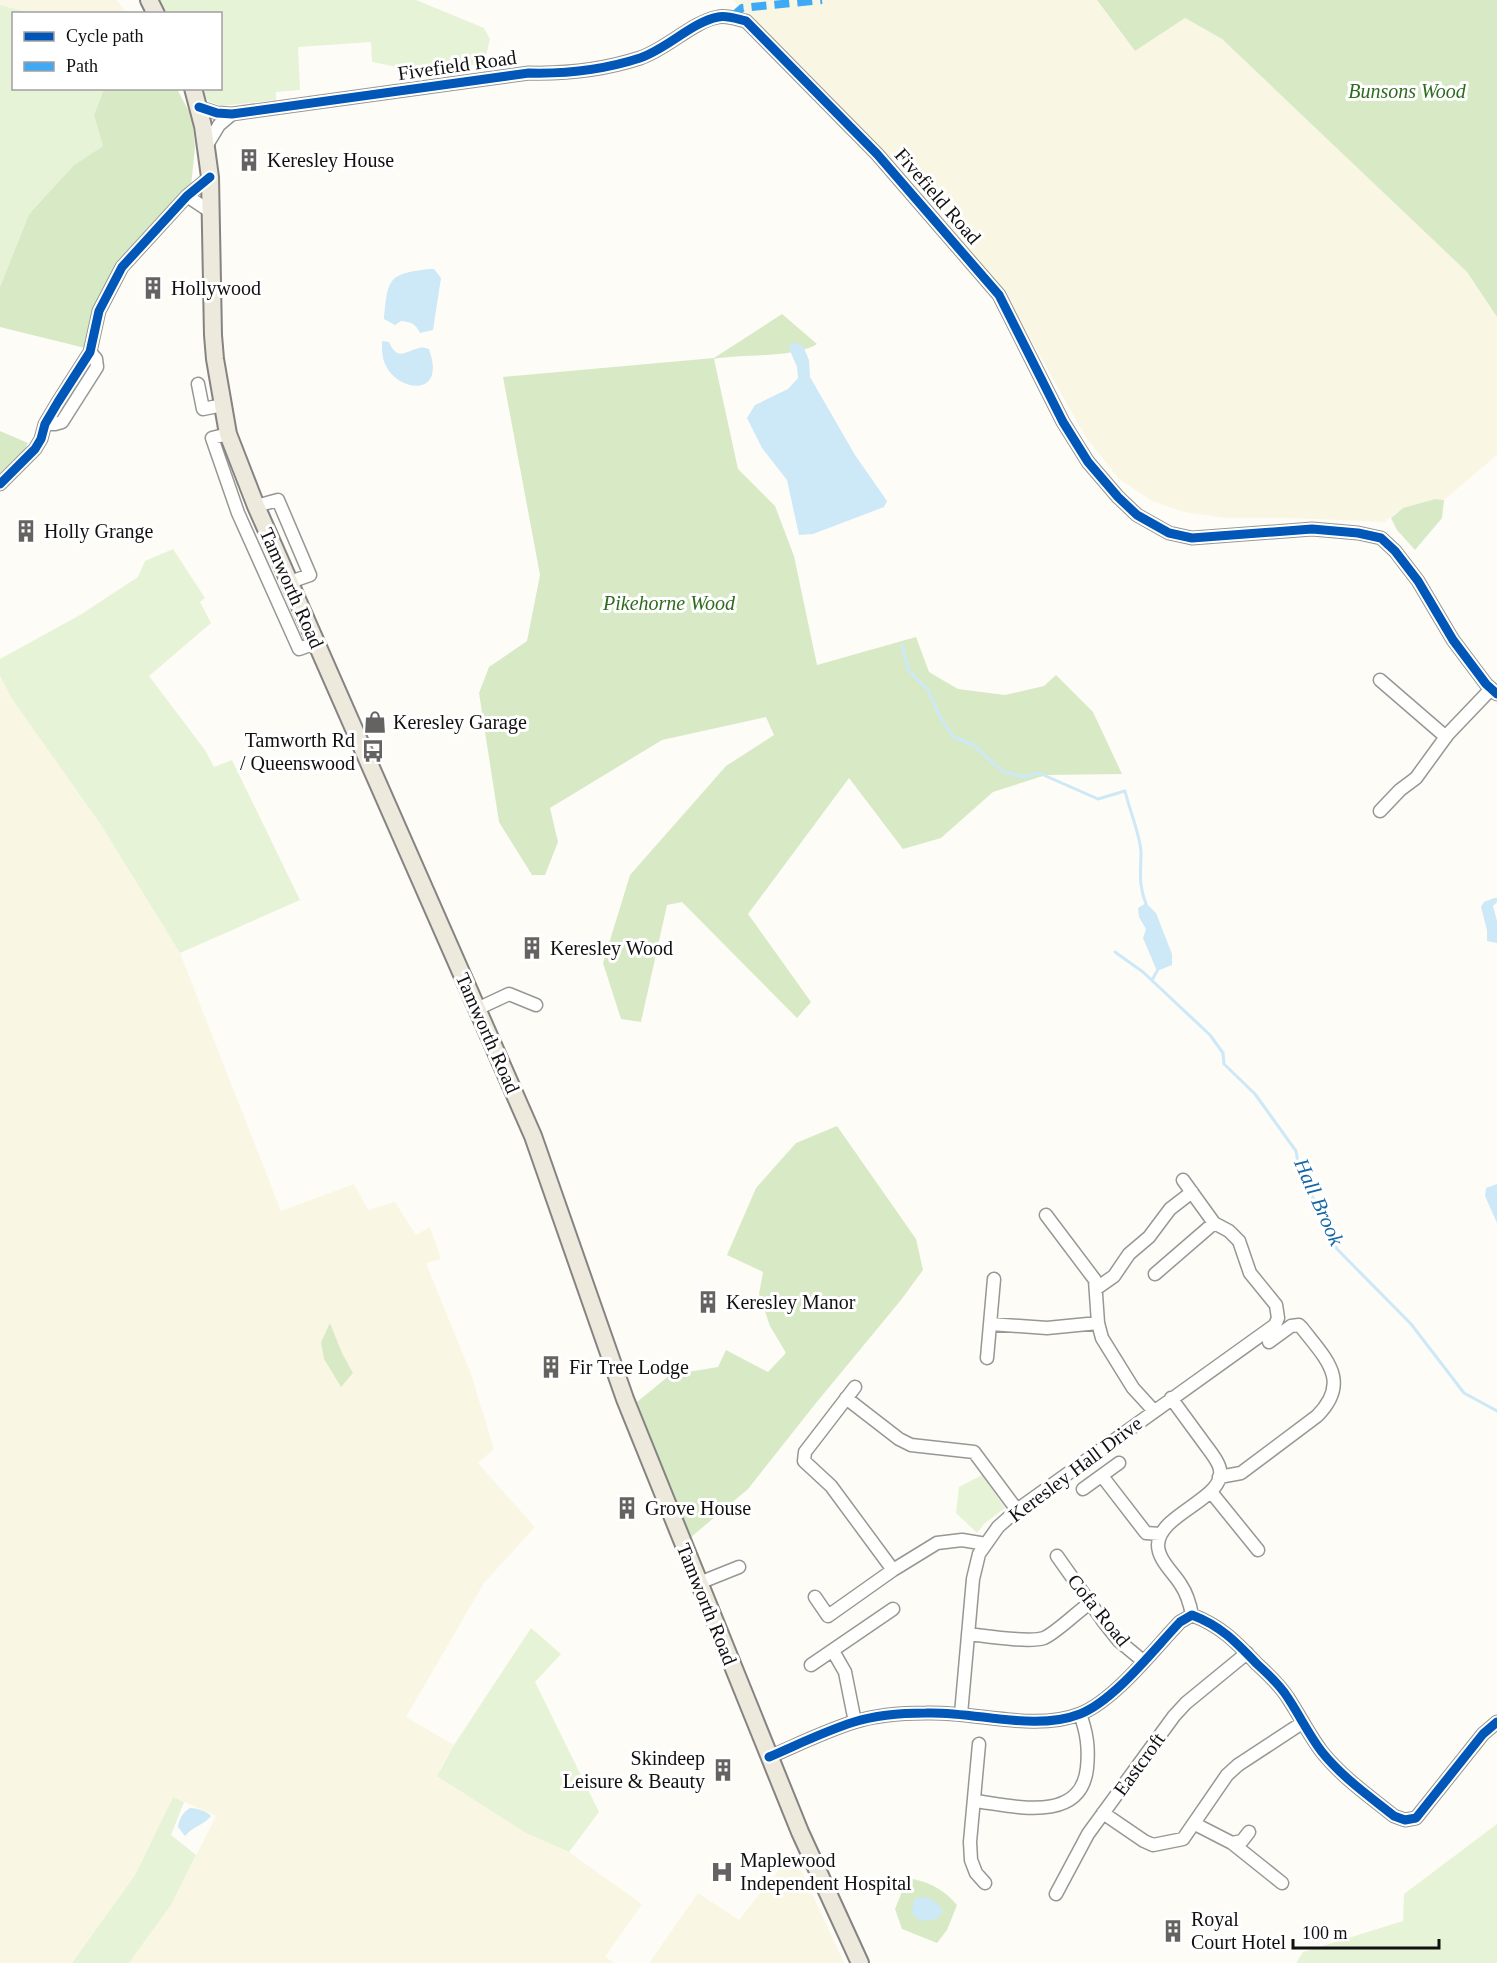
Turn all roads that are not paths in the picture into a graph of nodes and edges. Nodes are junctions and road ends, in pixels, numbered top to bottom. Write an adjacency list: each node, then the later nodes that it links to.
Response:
1 (194, 90): 2 (main road, Tamworth Road)
2 (199, 107): 3 (street, Fivefield Road); 4 (main road, Tamworth Road)
3 (232, 114): 4 (street); 14 (street, Fivefield Road)
4 (207, 145): 5 (main road, Tamworth Road)
5 (210, 177): 6 (street); 7 (main road, Tamworth Road)
6 (187, 196): 7 (street); 11 (street)
7 (211, 212): 9 (main road, Tamworth Road)
8 (198, 384): 9 (street)
9 (223, 405): 10 (main road, Tamworth Road)
10 (228, 434): 12 (main road, Tamworth Road); 12 (street)
11 (0, 484)
12 (316, 643): 18 (main road, Tamworth Road)
13 (1380, 681): 15 (street)
14 (1494, 691): 15 (street)
15 (1446, 737): 16 (street)
16 (1380, 811)
17 (536, 1005): 18 (street)
18 (477, 1009): 46 (main road, Tamworth Road)
19 (1183, 1180): 20 (street)
20 (1192, 1192): 22 (street); 25 (street)
21 (1046, 1215): 25 (street)
22 (1214, 1223): 23 (street); 32 (street, Keresley Hall Drive)
23 (1155, 1274)
24 (994, 1279): 27 (street)
25 (1097, 1288): 26 (street)
26 (1098, 1323): 27 (street); 33 (street)
27 (990, 1324): 29 (street)
28 (1269, 1342): 36 (street)
29 (987, 1358)
30 (855, 1387): 31 (street)
31 (846, 1398): 39 (street); 45 (street)
32 (1171, 1398): 33 (street, Keresley Hall Drive); 36 (street)
33 (1154, 1411): 39 (street, Keresley Hall Drive)
34 (1119, 1463): 35 (street)
35 (1102, 1476): 37 (street); 40 (street)
36 (1219, 1477): 38 (street)
37 (1083, 1489)
38 (1211, 1492): 40 (street); 42 (street)
39 (1017, 1510): 41 (street, Keresley Hall Drive)
40 (1160, 1534): 50 (street)
41 (986, 1544): 45 (street); 51 (street, Keresley Hall Drive)
42 (1258, 1550)
43 (1057, 1556): 48 (street, Cofa Road)
44 (739, 1567): 46 (street)
45 (893, 1570): 47 (street)
46 (699, 1583): 62 (main road, Tamworth Road)
47 (815, 1597)
48 (1090, 1603): 51 (street); 54 (street, Cofa Road)
49 (893, 1609): 52 (street)
50 (1192, 1615): 53 (street); 54 (street)
51 (968, 1634): 56 (street, Keresley Hall Drive)
52 (832, 1651): 55 (street); 58 (street)
53 (1247, 1653): 60 (street); 64 (street, Eastcroft)
54 (1143, 1660): 57 (street)
55 (811, 1665)
56 (961, 1714): 57 (street); 58 (street)
57 (1080, 1714): 63 (street)
58 (855, 1722): 62 (street)
59 (1497, 1722): 60 (street)
60 (1302, 1723): 65 (street)
61 (979, 1744): 63 (street)
62 (769, 1757): 71 (main road, Tamworth Road)
63 (975, 1801): 68 (street)
64 (1103, 1813): 65 (street); 70 (street, Eastcroft)
65 (1195, 1824): 67 (street)
66 (1249, 1832): 67 (street)
67 (1232, 1843): 69 (street)
68 (985, 1883)
69 (1282, 1883)
70 (1056, 1894)
71 (860, 1963)

